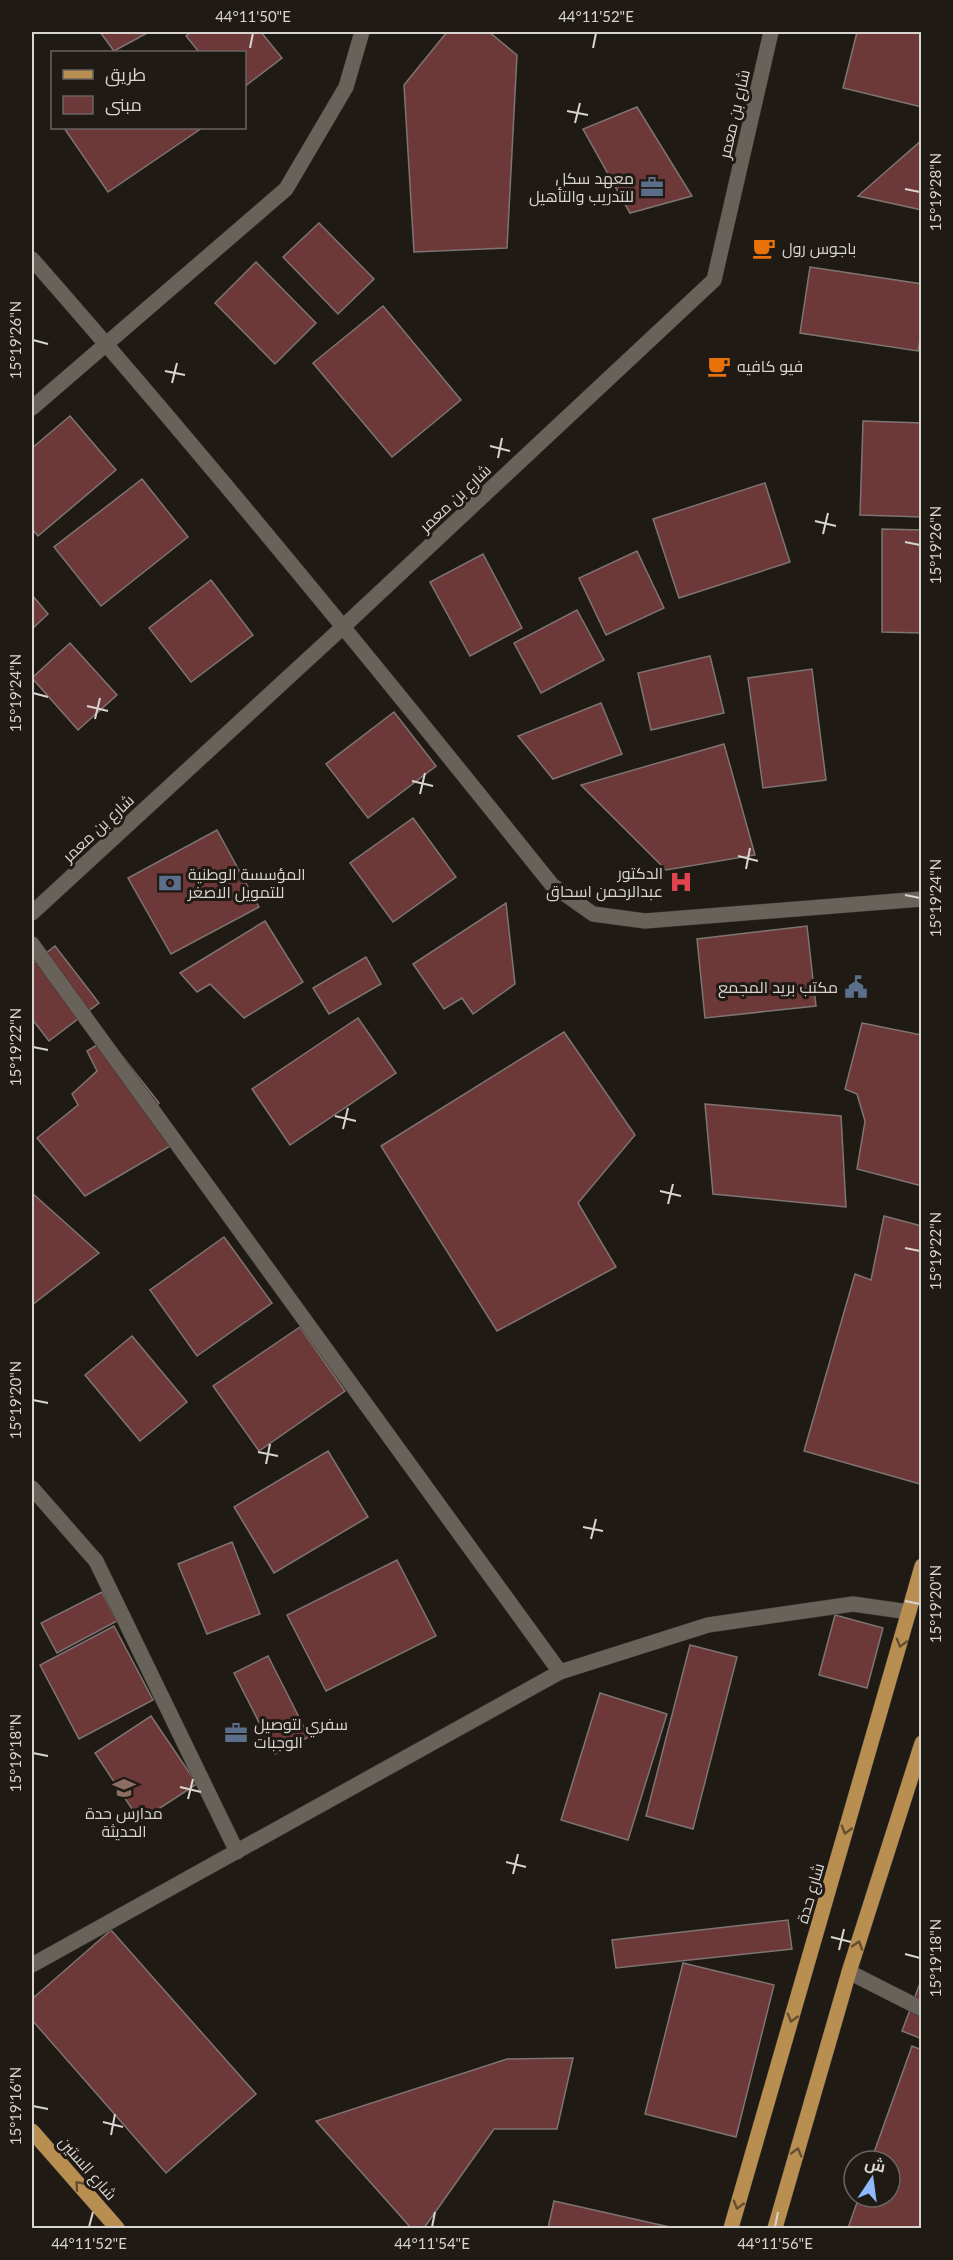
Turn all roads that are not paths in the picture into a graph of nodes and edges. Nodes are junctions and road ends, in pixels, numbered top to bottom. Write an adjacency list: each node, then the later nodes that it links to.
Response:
1 (362, 32): 4 (street)
2 (771, 32): 6 (street, شارع بن معمر)
3 (32, 260): 4 (street)
4 (105, 344): 5 (street); 6 (street)
5 (32, 408)
6 (344, 626): 7 (street); 8 (street, شارع بن معمر)
7 (921, 899)
8 (32, 913)
9 (32, 944): 13 (street)
10 (32, 1488): 15 (street)
11 (921, 1566): 12 (main road, شارع حدة)
12 (909, 1612): 13 (street); 21 (main road, شارع حدة, one-way to 21)
13 (560, 1671): 15 (street)
14 (921, 1743): 17 (main road, one-way to 14)
15 (237, 1852): 16 (street)
16 (32, 1965)
17 (849, 1971): 18 (street); 22 (main road, one-way to 17)
18 (921, 2008)
19 (32, 2131): 20 (main road, شارع الستين, one-way to 19)
20 (117, 2229)
21 (731, 2229)
22 (775, 2229)

